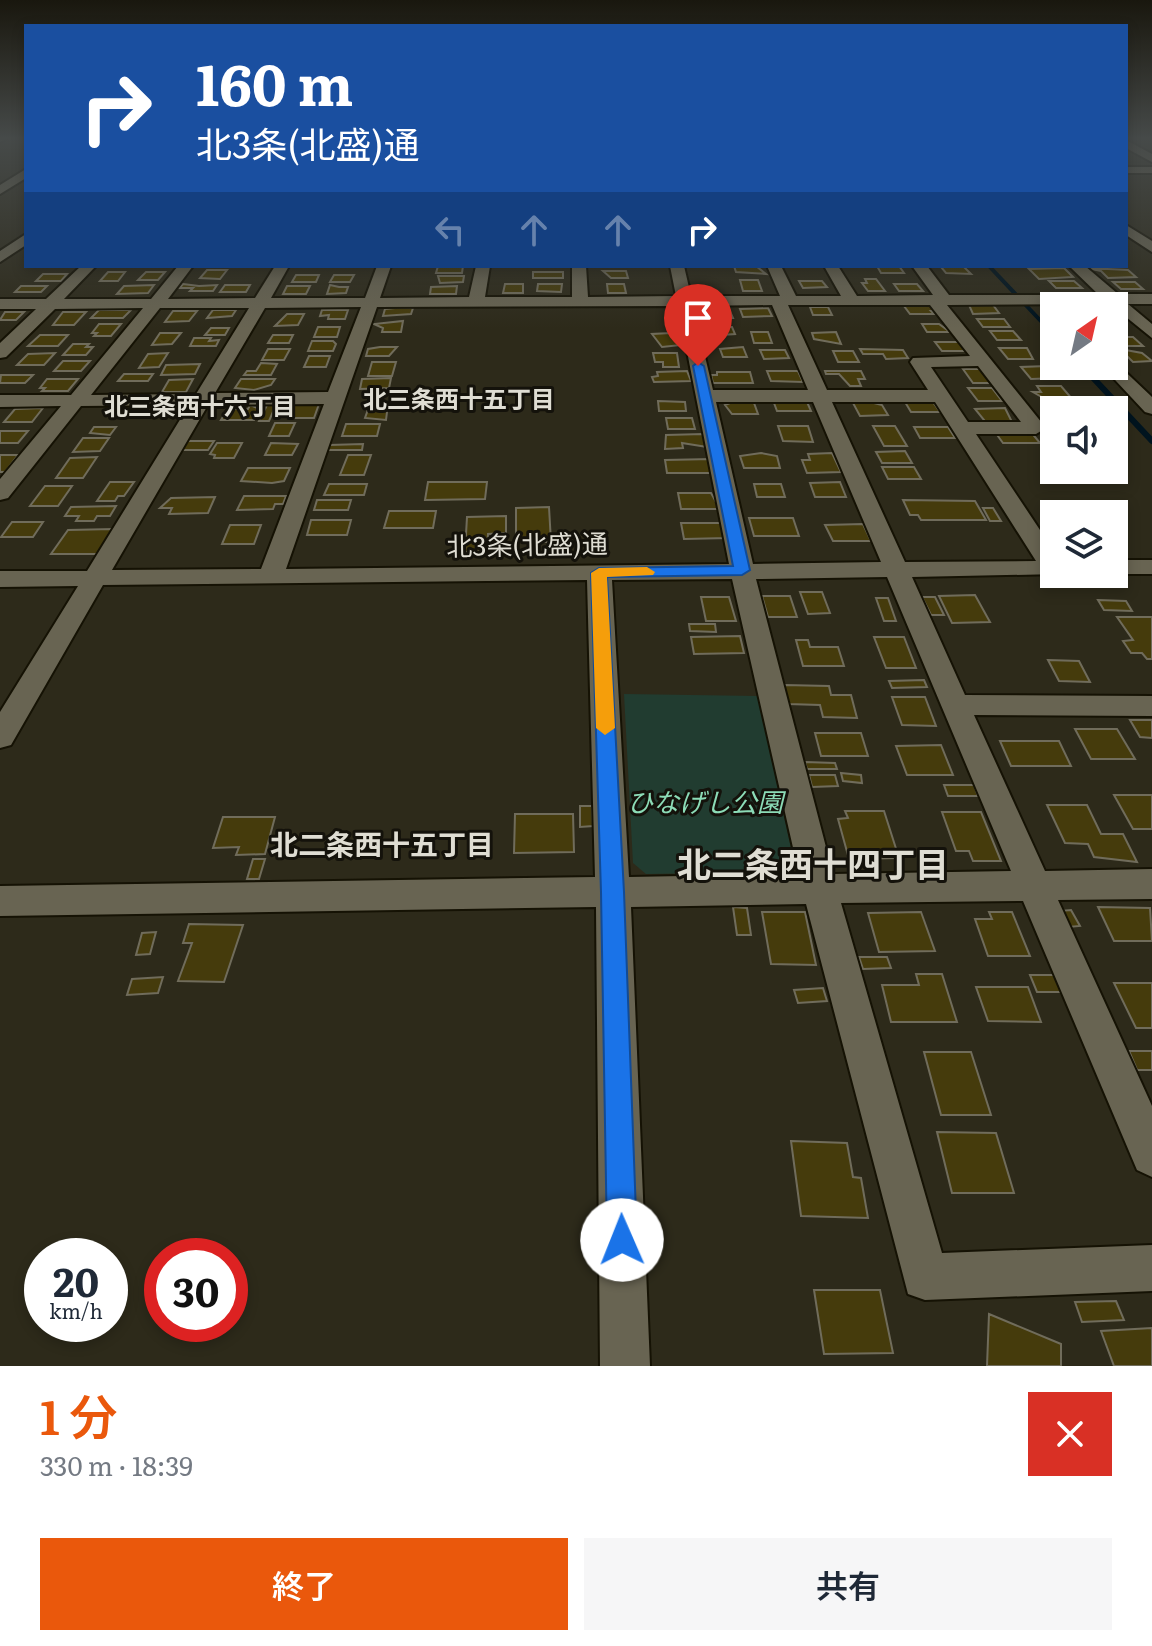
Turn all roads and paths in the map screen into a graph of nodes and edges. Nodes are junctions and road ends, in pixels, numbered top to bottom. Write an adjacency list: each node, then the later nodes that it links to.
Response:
1 (1128, 230): 3 (street)
2 (24, 240): 4 (street)
3 (1152, 248)
4 (0, 258)
5 (87, 268): 30 (street)
6 (184, 268): 28 (street)
7 (281, 268): 26 (street)
8 (383, 268): 27 (street)
9 (483, 268): 24 (street)
10 (579, 268): 25 (street)
11 (677, 268): 22 (street)
12 (775, 268): 23 (street)
13 (832, 268): 17 (street)
14 (920, 268): 18 (street)
15 (1078, 268): 16 (street)
16 (1105, 292)
17 (851, 299): 18 (street); 23 (street)
18 (939, 299): 19 (street); 34 (street)
19 (1040, 299)
20 (1128, 299): 21 (street)
21 (1152, 299)
22 (685, 300): 23 (street); 25 (street); 36 (street)
23 (784, 300): 37 (street)
24 (476, 301): 25 (street); 27 (street)
25 (580, 301)
26 (259, 302): 27 (street); 28 (street); 39 (street)
27 (369, 302): 40 (street)
28 (155, 303): 30 (street); 42 (street)
29 (0, 304): 30 (street)
30 (50, 304): 33 (street)
31 (1128, 312): 32 (street)
32 (1152, 333)
33 (0, 353)
34 (983, 361): 38 (street); 44 (street)
35 (1125, 380): 43 (street)
36 (704, 396): 37 (street); 50 (street)
37 (820, 396): 38 (street); 51 (street)
38 (940, 396): 44 (street)
39 (202, 398): 40 (street); 42 (street); 54 (street)
40 (337, 398): 53 (street)
41 (0, 401): 42 (street)
42 (76, 401): 45 (street)
43 (1152, 408)
44 (960, 428): 46 (street)
45 (0, 493)
46 (1040, 548)
47 (1128, 567): 48 (street)
48 (1152, 567)
49 (1040, 568): 51 (street, 北3条(北盛)通)
50 (742, 570): 51 (street, 北3条(北盛)通); 52 (street, 北3条(北盛)通); 61 (street)
51 (895, 571): 56 (street)
52 (599, 573): 53 (street, 北3条(北盛)通); 62 (street)
53 (271, 575): 54 (street, 北3条(北盛)通)
54 (97, 578): 55 (street, 北3条(北盛)通); 58 (street)
55 (0, 579)
56 (956, 705): 57 (street); 60 (street)
57 (1152, 706)
58 (0, 737)
59 (1152, 884): 60 (street)
60 (1033, 885): 61 (street); 64 (street)
61 (820, 891): 62 (street); 65 (street)
62 (613, 892): 63 (street); 66 (street)
63 (0, 901)
64 (1152, 1155)
65 (1152, 1268)
66 (625, 1366)

